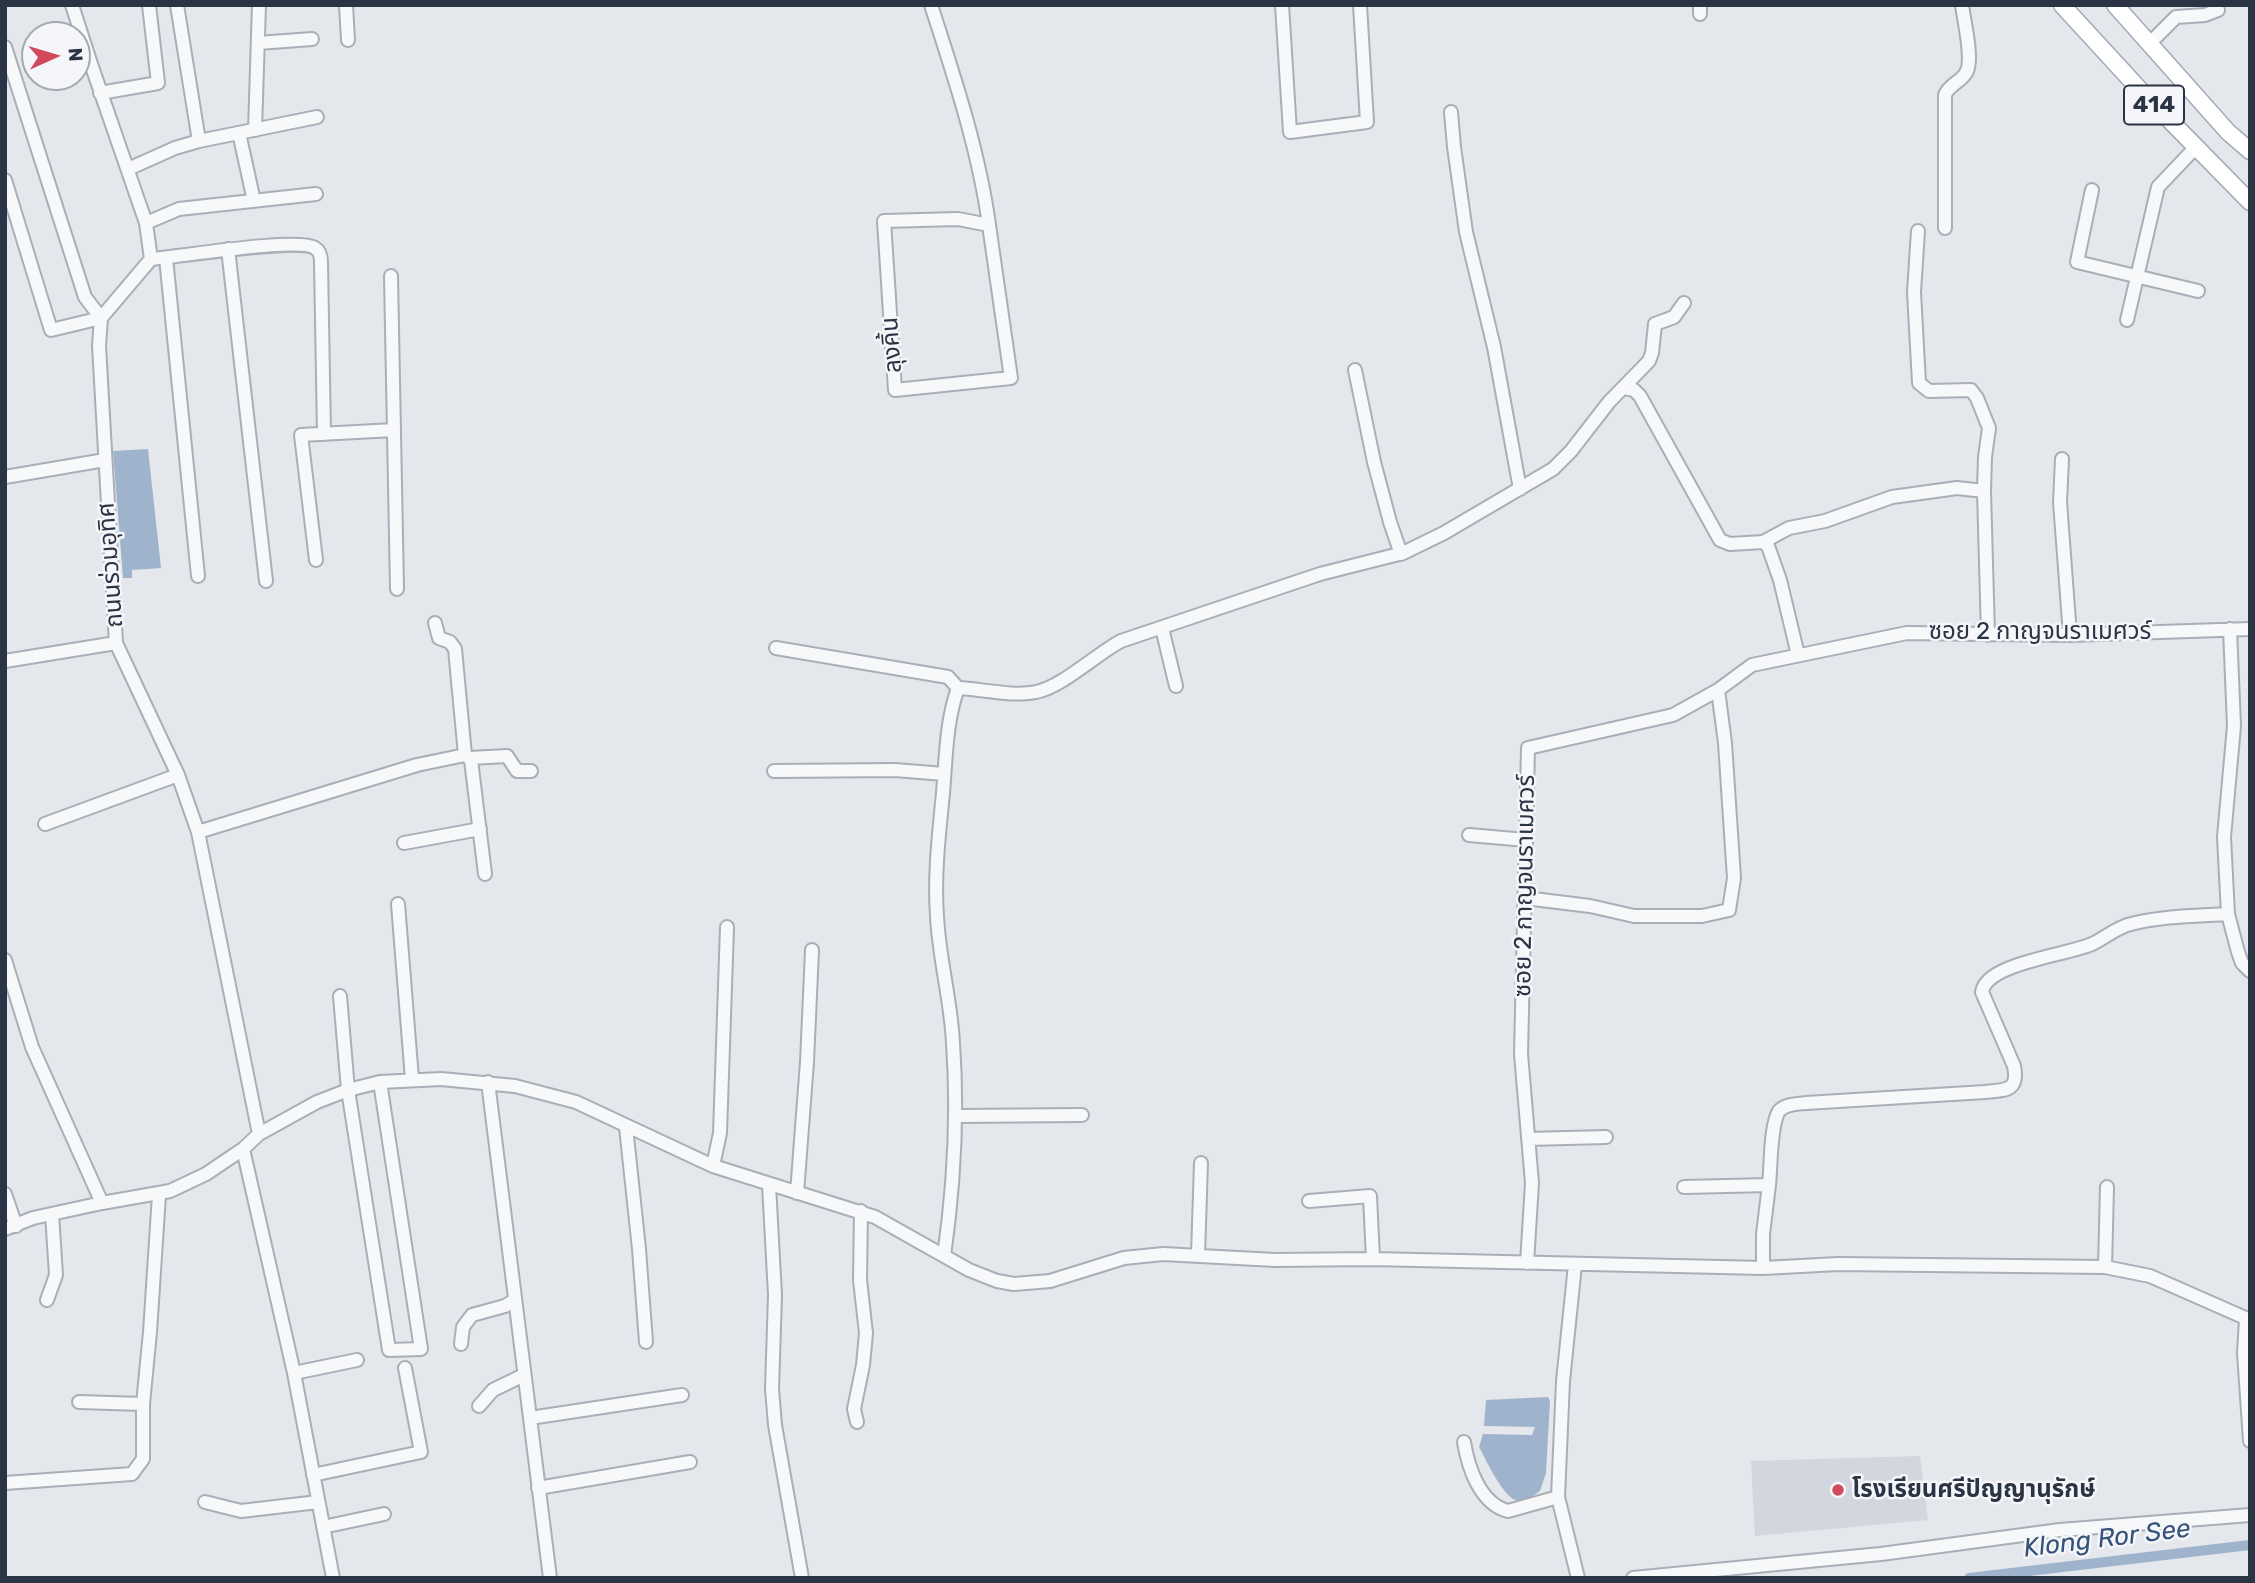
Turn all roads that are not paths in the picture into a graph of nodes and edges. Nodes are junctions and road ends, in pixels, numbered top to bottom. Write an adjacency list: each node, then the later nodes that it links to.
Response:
1 (72, 5): 18 (street)
2 (149, 5): 18 (street)
3 (177, 5): 23 (street)
4 (259, 5): 15 (street)
5 (346, 5): 14 (street)
6 (931, 5): 33 (street, ลุงคิ้น)
7 (1282, 5): 8 (street)
8 (1360, 5)
9 (1962, 5): 34 (street)
10 (2062, 5): 24 (main road, 414)
11 (2115, 5): 16 (main road, 414)
12 (2218, 10): 16 (street)
13 (312, 39): 15 (street)
14 (348, 40)
15 (258, 43): 21 (street)
16 (2150, 44): 25 (main road, 414)
17 (5, 47): 43 (street)
18 (100, 93): 26 (street)
19 (1451, 113): 52 (street)
20 (317, 117): 21 (street)
21 (255, 130): 22 (street)
22 (239, 133): 23 (street); 30 (street)
23 (199, 141): 26 (street)
24 (2195, 148): 31 (main road, 414); 40 (street)
25 (2250, 151)
26 (128, 169): 32 (street)
27 (5, 180): 43 (street)
28 (2092, 190): 40 (street)
29 (316, 194): 30 (street)
30 (254, 201): 32 (street)
31 (2250, 202)
32 (146, 223): 38 (street)
33 (989, 225): 33 (street, ลุงคิ้น)
34 (1945, 228)
35 (1918, 231): 53 (street)
36 (228, 249): 37 (street); 48 (street); 58 (street)
37 (166, 258): 38 (street); 57 (street)
38 (151, 259): 43 (street)
39 (391, 276): 47 (street)
40 (2137, 277): 41 (street); 44 (street)
41 (2198, 291)
42 (1684, 303): 46 (street)
43 (101, 318): 50 (street, ถนนร่วมอุทิศ)
44 (2127, 320)
45 (1355, 370): 55 (street)
46 (1624, 388): 52 (street); 54 (street)
47 (394, 430): 48 (street); 59 (street)
48 (324, 433): 56 (street)
49 (2062, 459): 65 (street)
50 (105, 460): 51 (street); 66 (street, ถนนร่วมอุทิศ)
51 (5, 477)
52 (1520, 489): 55 (street)
53 (1984, 491): 54 (street); 64 (street)
54 (1763, 542): 68 (street)
55 (1401, 554): 61 (street)
56 (316, 561)
57 (198, 576)
58 (266, 581)
59 (397, 589)
60 (435, 623): 73 (street)
61 (1162, 628): 70 (street); 71 (street)
62 (2230, 629): 63 (street, ซอย 2 กาญจนราเมศวร์); 65 (street, ซอย 2 กาญจนราเมศวร์); 87 (street)
63 (2250, 629)
64 (1988, 635): 65 (street, ซอย 2 กาญจนราเมศวร์); 68 (street, ซอย 2 กาญจนราเมศวร์)
65 (2070, 635)
66 (116, 643): 69 (street); 77 (street, ถนนร่วมอุทิศ)
67 (776, 648): 71 (street)
68 (1798, 655): 72 (street, ซอย 2 กาญจนราเมศวร์)
69 (5, 662)
70 (1176, 686)
71 (958, 688): 76 (street)
72 (1718, 690): 82 (street, ซอย 2 กาญจนราเมศวร์); 85 (street)
73 (468, 757): 74 (street); 79 (street); 80 (street)
74 (531, 771)
75 (774, 771): 76 (street)
76 (944, 774): 98 (street)
77 (178, 775): 78 (street); 80 (street, ถนนร่วมอุทิศ)
78 (45, 824)
79 (480, 829): 83 (street); 84 (street)
80 (198, 832): 100 (street, ถนนร่วมอุทิศ)
81 (1469, 835): 82 (street)
82 (1526, 840): 85 (street, ซอย 2 กาญจนราเมศวร์)
83 (404, 843)
84 (485, 874)
85 (1525, 898): 102 (street, ซอย 2 กาญจนราเมศวร์)
86 (398, 904): 93 (street)
87 (2228, 914): 91 (street); 107 (street)
88 (727, 927): 105 (street)
89 (812, 950): 110 (street)
90 (5, 960): 114 (street)
91 (2250, 971)
92 (340, 996): 96 (street)
93 (412, 1079): 94 (street); 95 (street)
94 (380, 1082): 96 (street); 96 (street)
95 (488, 1082): 99 (street); 126 (street)
96 (348, 1090): 100 (street)
97 (1082, 1115): 98 (street)
98 (955, 1116): 119 (street)
99 (626, 1126): 105 (street); 128 (street)
100 (259, 1134): 103 (street)
101 (1606, 1137): 102 (street)
102 (1528, 1139): 121 (street, ซอย 2 กาญจนราเมศวร์)
103 (243, 1149): 112 (street); 132 (street)
104 (1201, 1163): 118 (street)
105 (713, 1166): 106 (street)
106 (769, 1185): 110 (street); 154 (street)
107 (1769, 1185): 108 (street); 124 (street)
108 (1684, 1187)
109 (2107, 1187): 123 (street)
110 (797, 1193): 115 (street)
111 (5, 1194): 117 (street)
112 (159, 1195): 114 (street); 136 (street)
113 (1309, 1201): 120 (street)
114 (102, 1203): 116 (street)
115 (861, 1211): 119 (street); 139 (street)
116 (52, 1214): 117 (street); 125 (street)
117 (11, 1228)
118 (1198, 1255): 119 (street); 120 (street)
119 (944, 1256)
120 (1373, 1259): 121 (street)
121 (1527, 1263): 122 (street)
122 (1576, 1265): 124 (street); 146 (street)
123 (2105, 1267): 124 (street); 127 (street)
124 (1763, 1268)
125 (47, 1300)
126 (515, 1300): 129 (street); 133 (street)
127 (2248, 1319): 140 (street)
128 (646, 1342)
129 (461, 1344)
130 (357, 1360): 132 (street)
131 (405, 1368): 143 (street)
132 (295, 1373): 143 (street)
133 (524, 1375): 137 (street); 138 (street)
134 (682, 1395): 138 (street)
135 (79, 1402): 136 (street)
136 (143, 1404): 144 (street)
137 (480, 1406)
138 (530, 1418): 145 (street)
139 (857, 1422)
140 (2250, 1441)
141 (1464, 1442): 146 (street)
142 (690, 1462): 145 (street)
143 (313, 1475): 148 (street)
144 (5, 1483)
145 (538, 1488): 153 (street)
146 (1558, 1497): 155 (street)
147 (205, 1502): 148 (street)
148 (318, 1502): 151 (street)
149 (384, 1514): 151 (street)
150 (2250, 1515): 156 (street)
151 (323, 1527): 152 (street)
152 (333, 1578)
153 (550, 1578)
154 (802, 1578)
155 (1578, 1578)
156 (1633, 1578)

